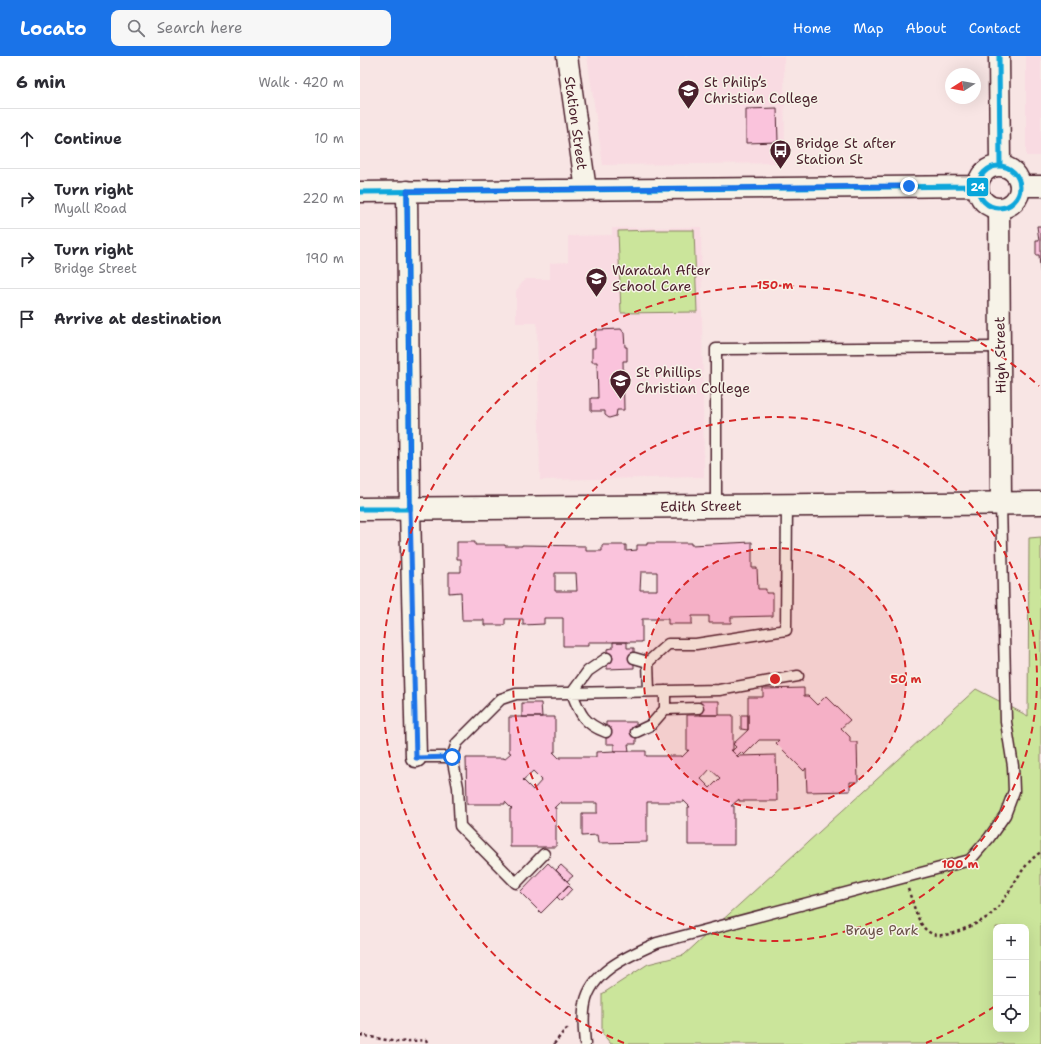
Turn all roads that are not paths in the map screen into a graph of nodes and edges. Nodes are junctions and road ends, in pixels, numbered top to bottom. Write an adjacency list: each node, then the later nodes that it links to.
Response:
1 (567, 56): 7 (street, Station Street)
2 (999, 56): 3 (street)
3 (1000, 166): 4 (street); 5 (street)
4 (978, 186): 7 (street); 10 (street)
5 (1020, 186): 6 (street); 10 (street)
6 (1041, 186)
7 (586, 190): 8 (street)
8 (407, 191): 9 (street); 17 (street)
9 (360, 192)
10 (999, 208): 11 (street, High Street)
11 (1000, 347): 13 (street, High Street); 15 (lane)
12 (1041, 502): 13 (main road, Edith Street)
13 (1001, 503): 14 (main road, Edith Street); 32 (lane)
14 (787, 505): 15 (main road, Edith Street); 20 (lane)
15 (716, 506): 17 (main road, Edith Street)
16 (360, 509): 17 (main road, Edith Street)
17 (410, 509): 30 (street)
18 (607, 658): 24 (lane)
19 (634, 658): 20 (lane)
20 (648, 662): 22 (lane)
21 (798, 676): 23 (lane)
22 (649, 691): 23 (lane); 24 (lane)
23 (665, 691): 26 (lane)
24 (572, 693): 27 (lane); 29 (lane)
25 (698, 708): 26 (lane)
26 (665, 709): 28 (lane)
27 (606, 732)
28 (636, 732)
29 (452, 757): 30 (lane); 31 (lane)
30 (416, 758)
31 (544, 854)
32 (585, 1044)

